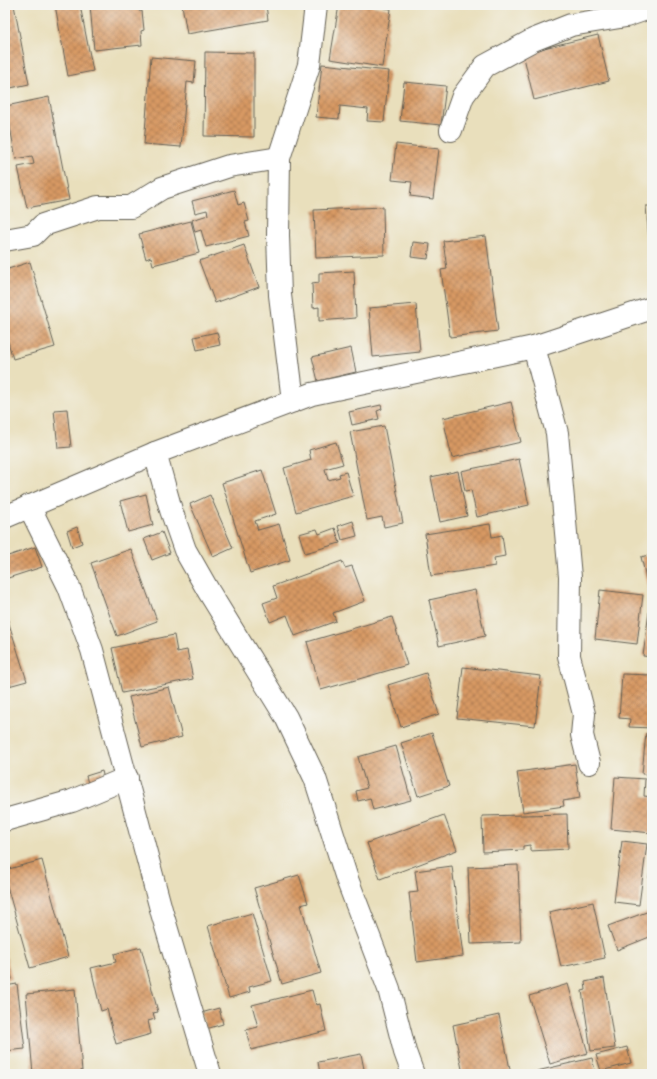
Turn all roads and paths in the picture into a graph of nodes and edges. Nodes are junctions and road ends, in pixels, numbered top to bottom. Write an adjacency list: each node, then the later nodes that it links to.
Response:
1 (316, 5): 5 (street)
2 (652, 7): 3 (street)
3 (625, 11): 4 (street)
4 (450, 130)
5 (279, 158): 6 (street); 9 (street)
6 (5, 240)
7 (652, 308): 8 (street)
8 (534, 347): 9 (street); 13 (street)
9 (293, 401): 10 (street)
10 (155, 452): 11 (street); 17 (street)
11 (29, 506): 12 (street); 14 (street)
12 (5, 517)
13 (589, 764)
14 (127, 778): 15 (street); 16 (street)
15 (5, 820)
16 (210, 1074)
17 (413, 1074)

